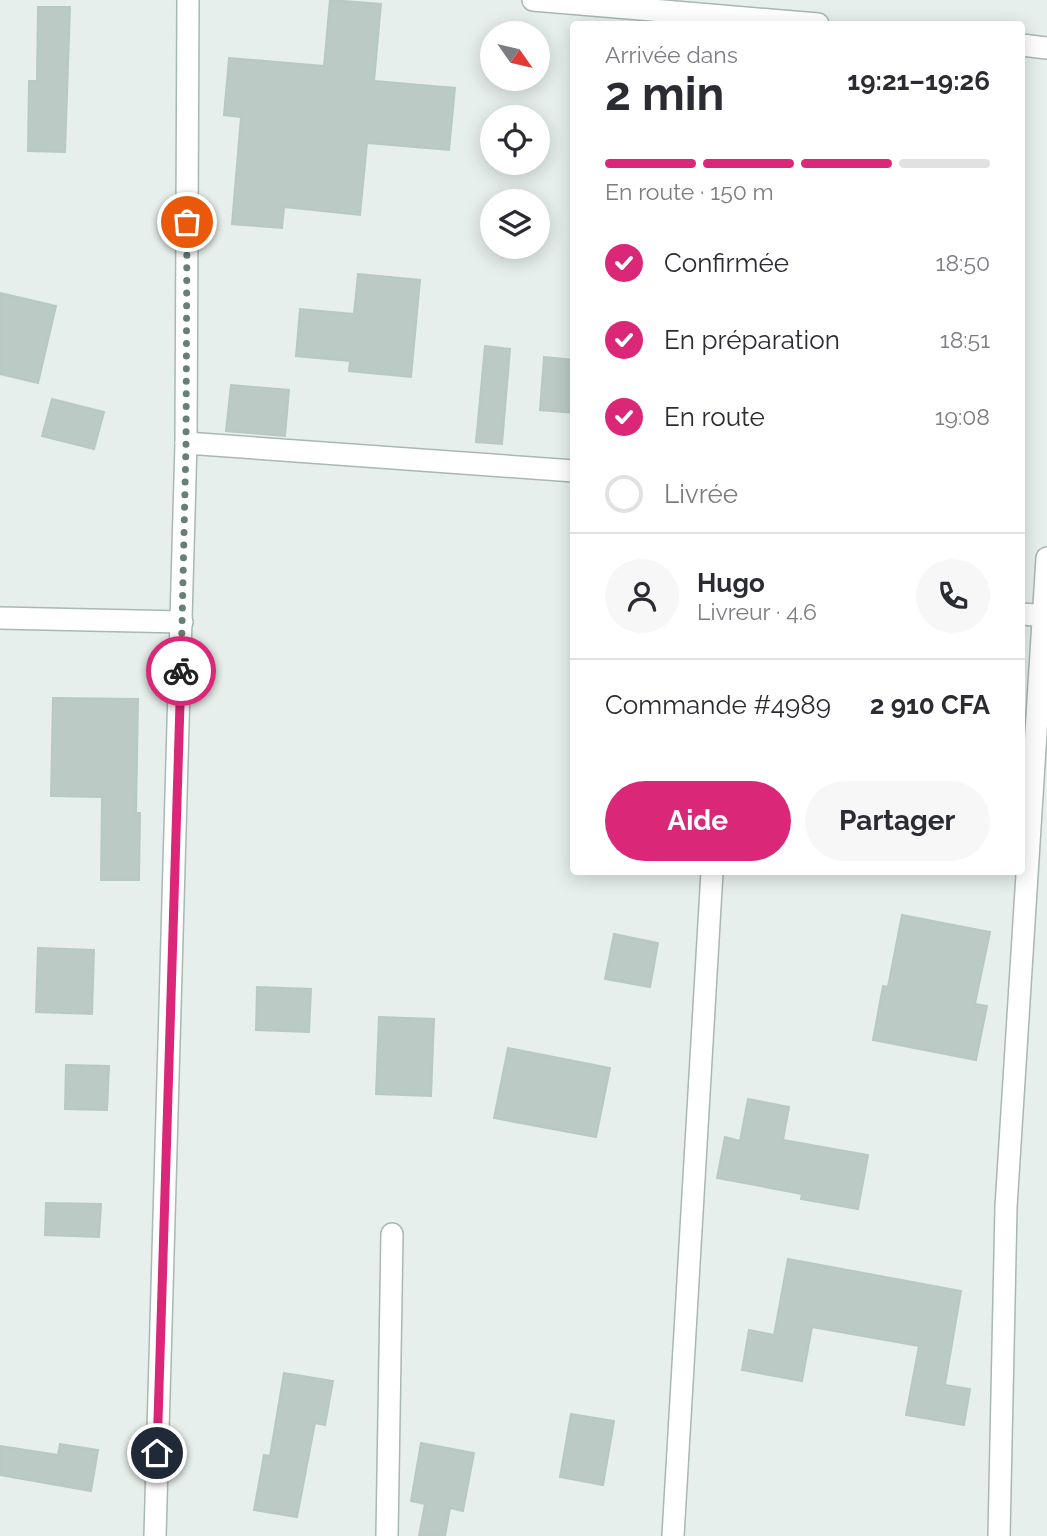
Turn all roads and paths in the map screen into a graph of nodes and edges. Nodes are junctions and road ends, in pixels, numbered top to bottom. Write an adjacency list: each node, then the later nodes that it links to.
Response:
1 (188, 0): 7 (street)
2 (533, 0): 3 (street)
3 (760, 14): 4 (street)
4 (801, 21)
5 (1025, 45): 6 (street)
6 (1047, 48)
7 (186, 443): 8 (street); 12 (street)
8 (570, 471)
9 (1047, 558): 10 (street)
10 (1037, 615): 13 (street)
11 (0, 618): 12 (street)
12 (182, 622): 17 (street)
13 (1025, 844)
14 (712, 875): 19 (street)
15 (1023, 875): 20 (street)
16 (392, 1234): 18 (street)
17 (155, 1536)
18 (387, 1536)
19 (673, 1536)
20 (999, 1536)

